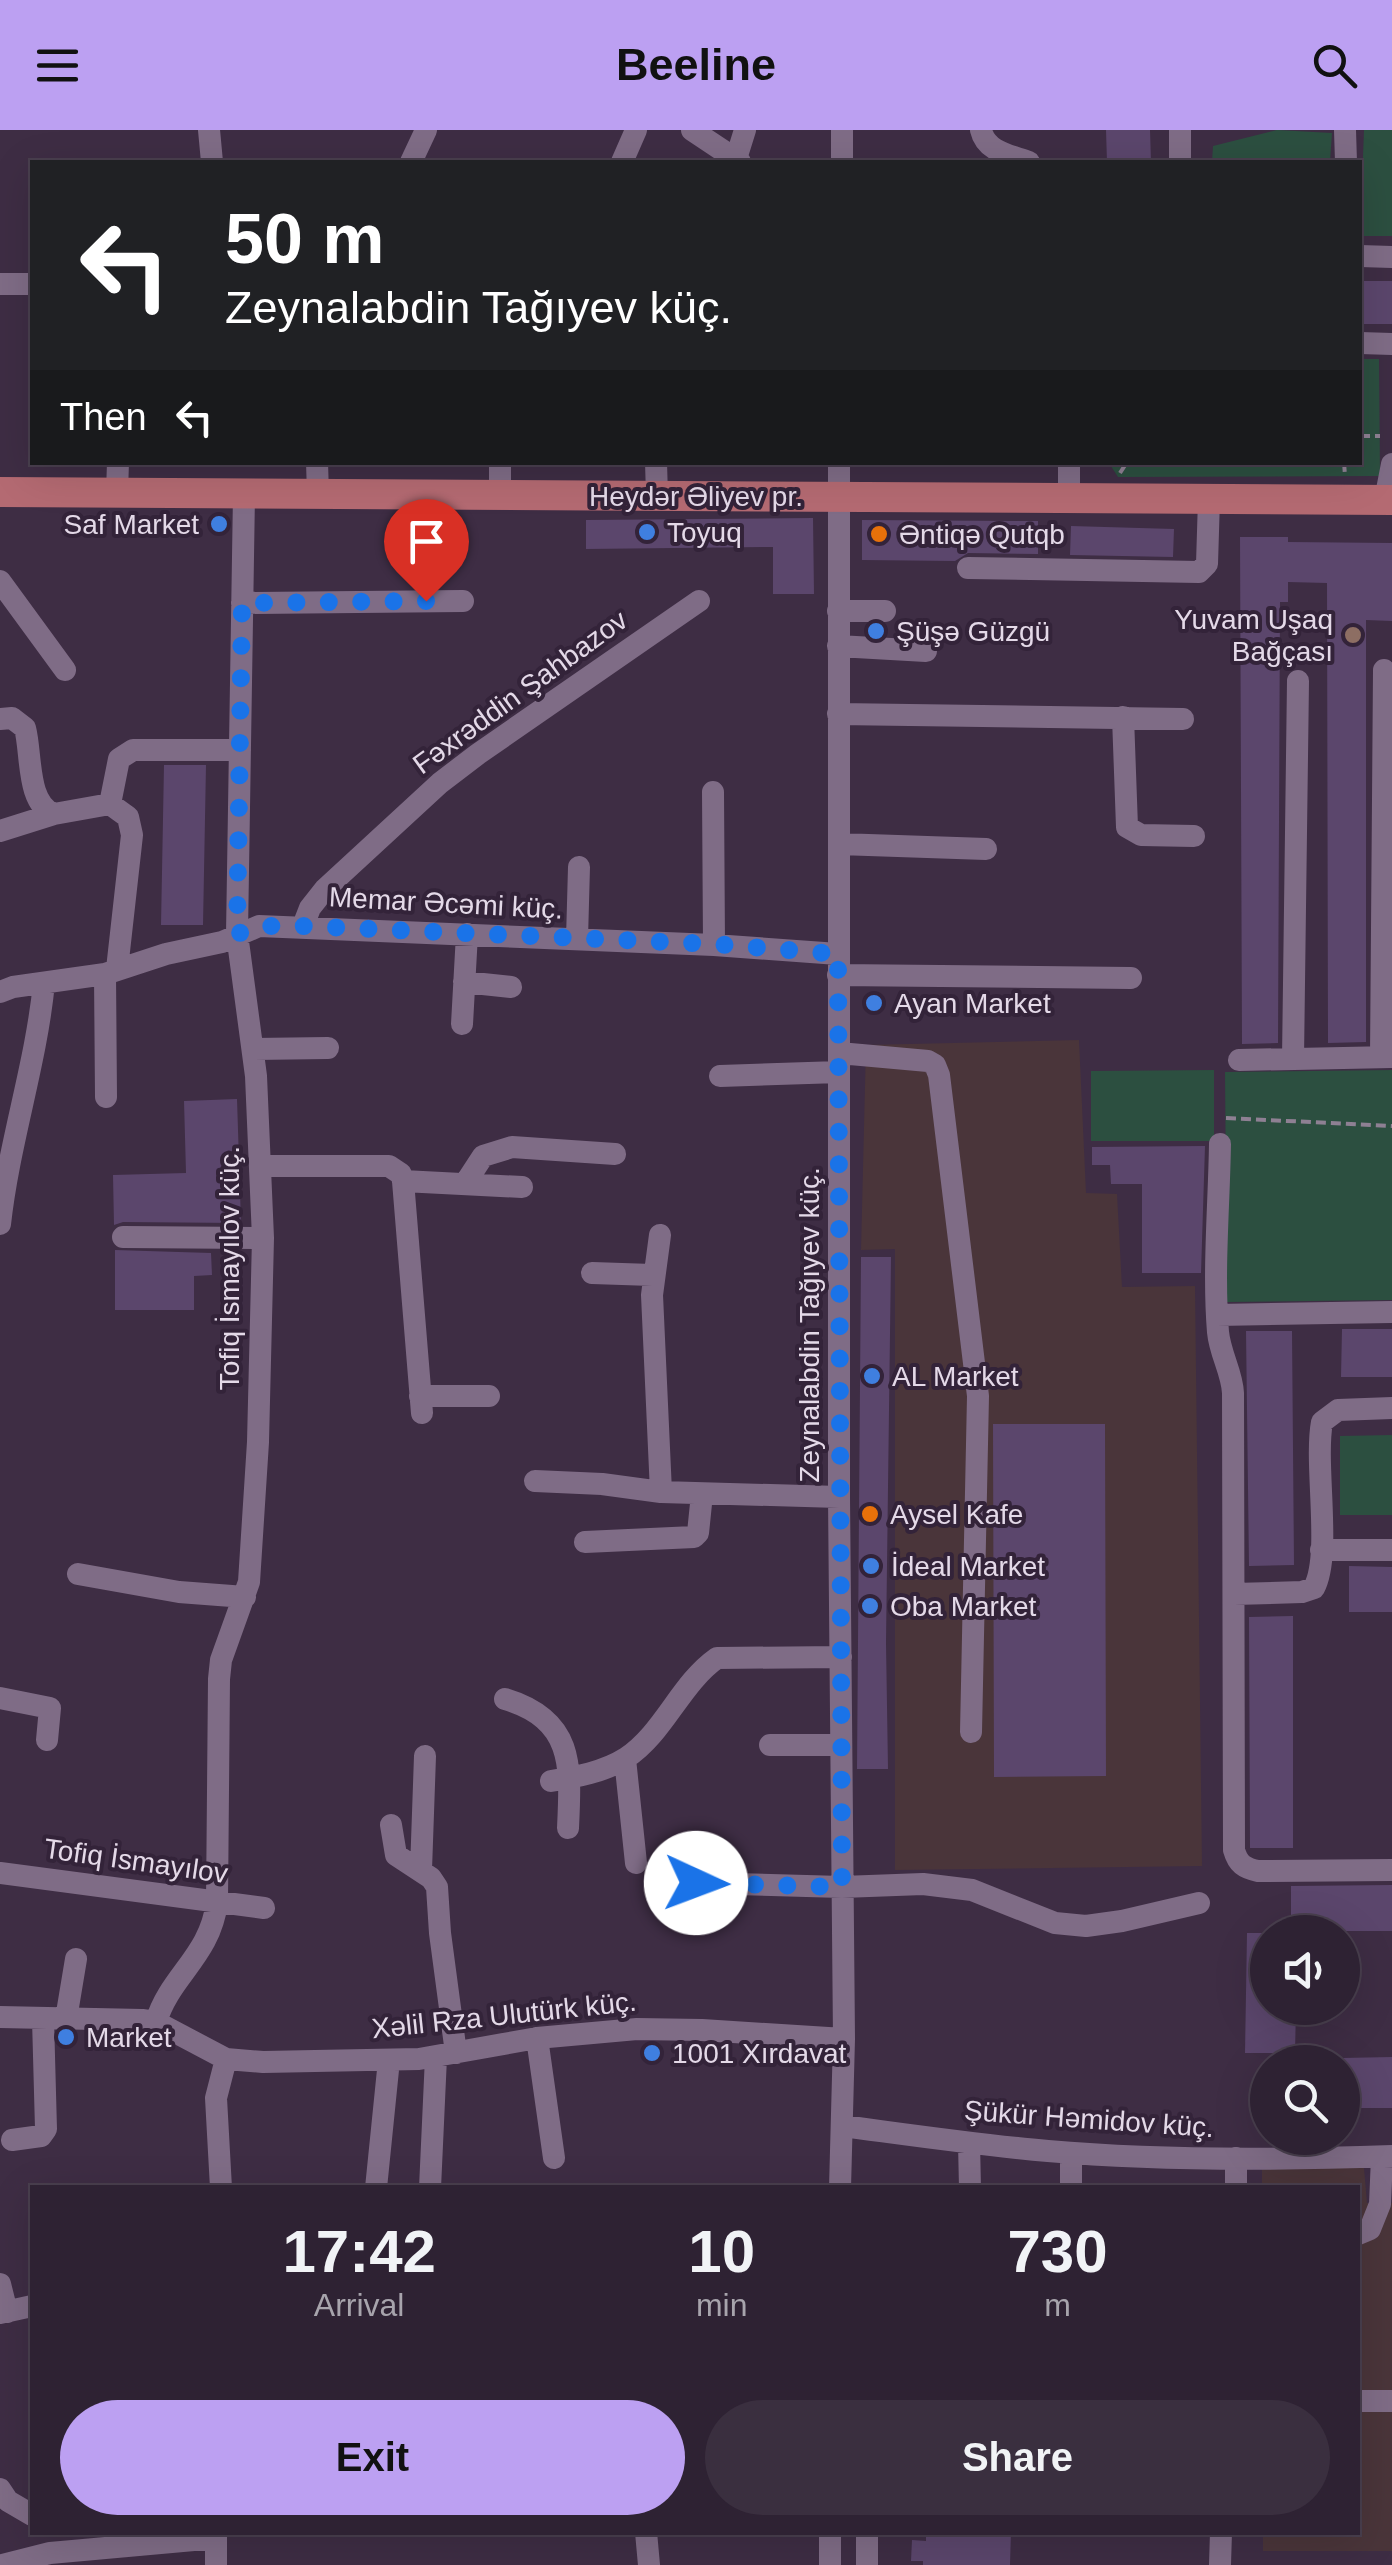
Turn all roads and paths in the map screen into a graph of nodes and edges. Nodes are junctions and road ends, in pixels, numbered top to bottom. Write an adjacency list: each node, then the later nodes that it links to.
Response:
1 (209, 130): 10 (street)
2 (426, 130): 11 (street)
3 (636, 130): 12 (street)
4 (692, 130): 13 (street)
5 (744, 130): 14 (street)
6 (842, 130): 15 (street)
7 (981, 130): 16 (street)
8 (1180, 130): 17 (street)
9 (1345, 130): 18 (street)
10 (212, 160)
11 (412, 160)
12 (623, 160)
13 (734, 160)
14 (737, 160)
15 (842, 160)
16 (1025, 160)
17 (1180, 160)
18 (1346, 160)
19 (1362, 256): 20 (street)
20 (1392, 257)
21 (0, 284): 22 (street)
22 (30, 284)
23 (1362, 343): 24 (street)
24 (1392, 344)
25 (1362, 436): 26 (path)
26 (1380, 436)
27 (1392, 464): 46 (street)
28 (317, 465): 40 (street)
29 (500, 465): 41 (street)
30 (656, 465): 42 (street)
31 (839, 465): 43 (street, Zeynalabdin Tağıyev küç.)
32 (1069, 465): 44 (street)
33 (1124, 465): 37 (path)
34 (1344, 465): 35 (path)
35 (1345, 476)
36 (118, 478): 38 (main road, Heydər Əliyev pr.); 39 (main road, Heydər Əliyev pr.)
37 (1118, 478)
38 (0, 492)
39 (244, 494): 40 (main road, Heydər Əliyev pr.); 51 (street, Tofiq İsmayılov küç.)
40 (318, 494): 41 (main road, Heydər Əliyev pr.)
41 (500, 495): 42 (main road, Heydər Əliyev pr.)
42 (657, 496): 43 (main road, Heydər Əliyev pr.)
43 (838, 497): 44 (main road, Heydər Əliyev pr.); 53 (street, Zeynalabdin Tağıyev küç.)
44 (1069, 498): 45 (main road, Heydər Əliyev pr.)
45 (1209, 499): 46 (main road, Heydər Əliyev pr.); 47 (street)
46 (1389, 500)
47 (968, 568)
48 (0, 581): 56 (street)
49 (463, 601): 51 (street)
50 (699, 601): 72 (street, Fəxrəddin Şahbazov)
51 (242, 603): 63 (street, Tofiq İsmayılov küç.)
52 (885, 610): 53 (street)
53 (838, 611): 54 (street, Zeynalabdin Tağıyev küç.)
54 (838, 646): 55 (street); 59 (street, Zeynalabdin Tağıyev küç.)
55 (926, 651)
56 (64, 670)
57 (1384, 670): 87 (street)
58 (1298, 680): 88 (street)
59 (838, 714): 60 (street); 69 (street, Zeynalabdin Tağıyev küç.)
60 (1122, 717): 62 (street); 68 (street)
61 (0, 718): 66 (street)
62 (1183, 719)
63 (240, 750): 65 (street); 73 (street, Tofiq İsmayılov küç.)
64 (713, 792): 76 (street)
65 (110, 804): 66 (street); 78 (street)
66 (54, 814): 67 (street)
67 (0, 831)
68 (1194, 836)
69 (839, 844): 70 (street); 77 (street, Zeynalabdin Tağıyev küç.)
70 (986, 849)
71 (579, 867): 75 (street)
72 (303, 926): 73 (street, Memar Əcəmi küç.); 74 (street, Memar Əcəmi küç.)
73 (237, 934): 78 (street, Memar Əcəmi küç.); 86 (street, Tofiq İsmayılov küç.)
74 (467, 934): 75 (street, Memar Əcəmi küç.); 80 (street)
75 (578, 939): 76 (street, Memar Əcəmi küç.)
76 (714, 944): 77 (street, Memar Əcəmi küç.)
77 (838, 965): 79 (street, Memar Əcəmi küç.); 90 (street, Zeynalabdin Tağıyev küç.)
78 (111, 972): 81 (street, Memar Əcəmi küç.); 92 (street)
79 (1131, 978)
80 (464, 982): 82 (street); 84 (street)
81 (44, 983): 83 (street, Memar Əcəmi küç.); 101 (street)
82 (511, 987)
83 (0, 992)
84 (462, 1024)
85 (328, 1048): 86 (street)
86 (254, 1049): 97 (street, Tofiq İsmayılov küç.)
87 (1386, 1057): 88 (street)
88 (1293, 1059): 89 (street)
89 (1239, 1060)
90 (839, 1063): 91 (street); 114 (street, Zeynalabdin Tağıyev küç.); 124 (street)
91 (720, 1076)
92 (106, 1097)
93 (1226, 1118): 94 (path)
94 (1392, 1126)
95 (1220, 1144): 108 (street)
96 (616, 1154): 99 (street)
97 (261, 1166): 98 (street); 104 (street, Tofiq İsmayılov küç.)
98 (403, 1181): 99 (street); 109 (street)
99 (466, 1182): 100 (street)
100 (522, 1187)
101 (1, 1213)
102 (660, 1234): 106 (street)
103 (123, 1237): 104 (street)
104 (263, 1238): 120 (street, Tofiq İsmayılov küç.)
105 (592, 1273): 106 (street)
106 (652, 1275): 112 (street)
107 (1392, 1312): 108 (street)
108 (1218, 1316): 119 (street)
109 (490, 1396)
110 (1392, 1408): 116 (street)
111 (535, 1481): 112 (street)
112 (661, 1492): 113 (street)
113 (702, 1494): 114 (street); 115 (street)
114 (839, 1497): 121 (street, Zeynalabdin Tağıyev küç.)
115 (585, 1542)
116 (1320, 1550): 117 (street); 119 (street)
117 (1392, 1550)
118 (78, 1574): 120 (street)
119 (1234, 1594): 135 (street)
120 (245, 1597): 139 (street, Tofiq İsmayılov küç.)
121 (841, 1657): 127 (street, Zeynalabdin Tağıyev küç.); 129 (street)
122 (0, 1698): 125 (street)
123 (505, 1699): 130 (street)
124 (971, 1732)
125 (46, 1740)
126 (770, 1745): 127 (street)
127 (841, 1745): 138 (street, Zeynalabdin Tağıyev küç.)
128 (425, 1756): 134 (street)
129 (625, 1759): 130 (street); 133 (street)
130 (560, 1779): 132 (street)
131 (391, 1825): 134 (street)
132 (568, 1828)
133 (636, 1863)
134 (421, 1870): 148 (street)
135 (1392, 1870)
136 (0, 1873): 139 (street, Tofiq İsmayılov)
137 (696, 1883): 138 (street)
138 (842, 1887): 140 (street); 147 (street, Zeynalabdin Tağıyev küç.)
139 (218, 1902): 141 (street, Tofiq İsmayılov); 145 (street, Tofiq İsmayılov küç.)
140 (1199, 1902)
141 (264, 1908)
142 (76, 1959): 144 (street)
143 (0, 2017): 144 (street, Xəlil Rza Ulutürk küç.)
144 (54, 2019): 145 (street, Xəlil Rza Ulutürk küç.); 152 (street)
145 (156, 2022): 149 (street, Xəlil Rza Ulutürk küç.)
146 (537, 2038): 147 (street, Xəlil Rza Ulutürk küç.); 148 (street, Xəlil Rza Ulutürk küç.); 156 (street)
147 (844, 2039): 151 (street, Zeynalabdin Tağıyev küç.)
148 (446, 2055): 150 (street, Xəlil Rza Ulutürk küç.); 160 (street)
149 (226, 2059): 150 (street, Xəlil Rza Ulutürk küç.); 158 (street)
150 (389, 2060): 159 (street)
151 (843, 2126): 153 (street, Şükür Həmidov küç.); 161 (street, Zeynalabdin Tağıyev küç.)
152 (12, 2140)
153 (969, 2143): 154 (street, Şükür Həmidov küç.); 162 (street)
154 (1070, 2153): 157 (street, Şükür Həmidov küç.); 163 (street)
155 (1387, 2156): 157 (street, Şükür Həmidov küç.); 165 (street)
156 (554, 2158)
157 (1236, 2158): 164 (street)
158 (221, 2185)
159 (376, 2185)
160 (430, 2185)
161 (840, 2185)
162 (970, 2185)
163 (1071, 2185)
164 (1236, 2185)
165 (1373, 2233)
166 (0, 2284): 168 (street)
167 (30, 2306): 168 (street)
168 (3, 2313)
169 (1392, 2400): 170 (street)
170 (1360, 2401)
171 (0, 2489): 172 (street)
172 (30, 2514)
173 (216, 2535): 178 (street); 180 (street)
174 (646, 2535): 181 (street)
175 (830, 2535): 182 (street)
176 (868, 2535): 183 (street)
177 (1221, 2535): 184 (street)
178 (48, 2543): 179 (street)
179 (2, 2565)
180 (216, 2565)
181 (649, 2565)
182 (830, 2565)
183 (867, 2565)
184 (1220, 2565)

